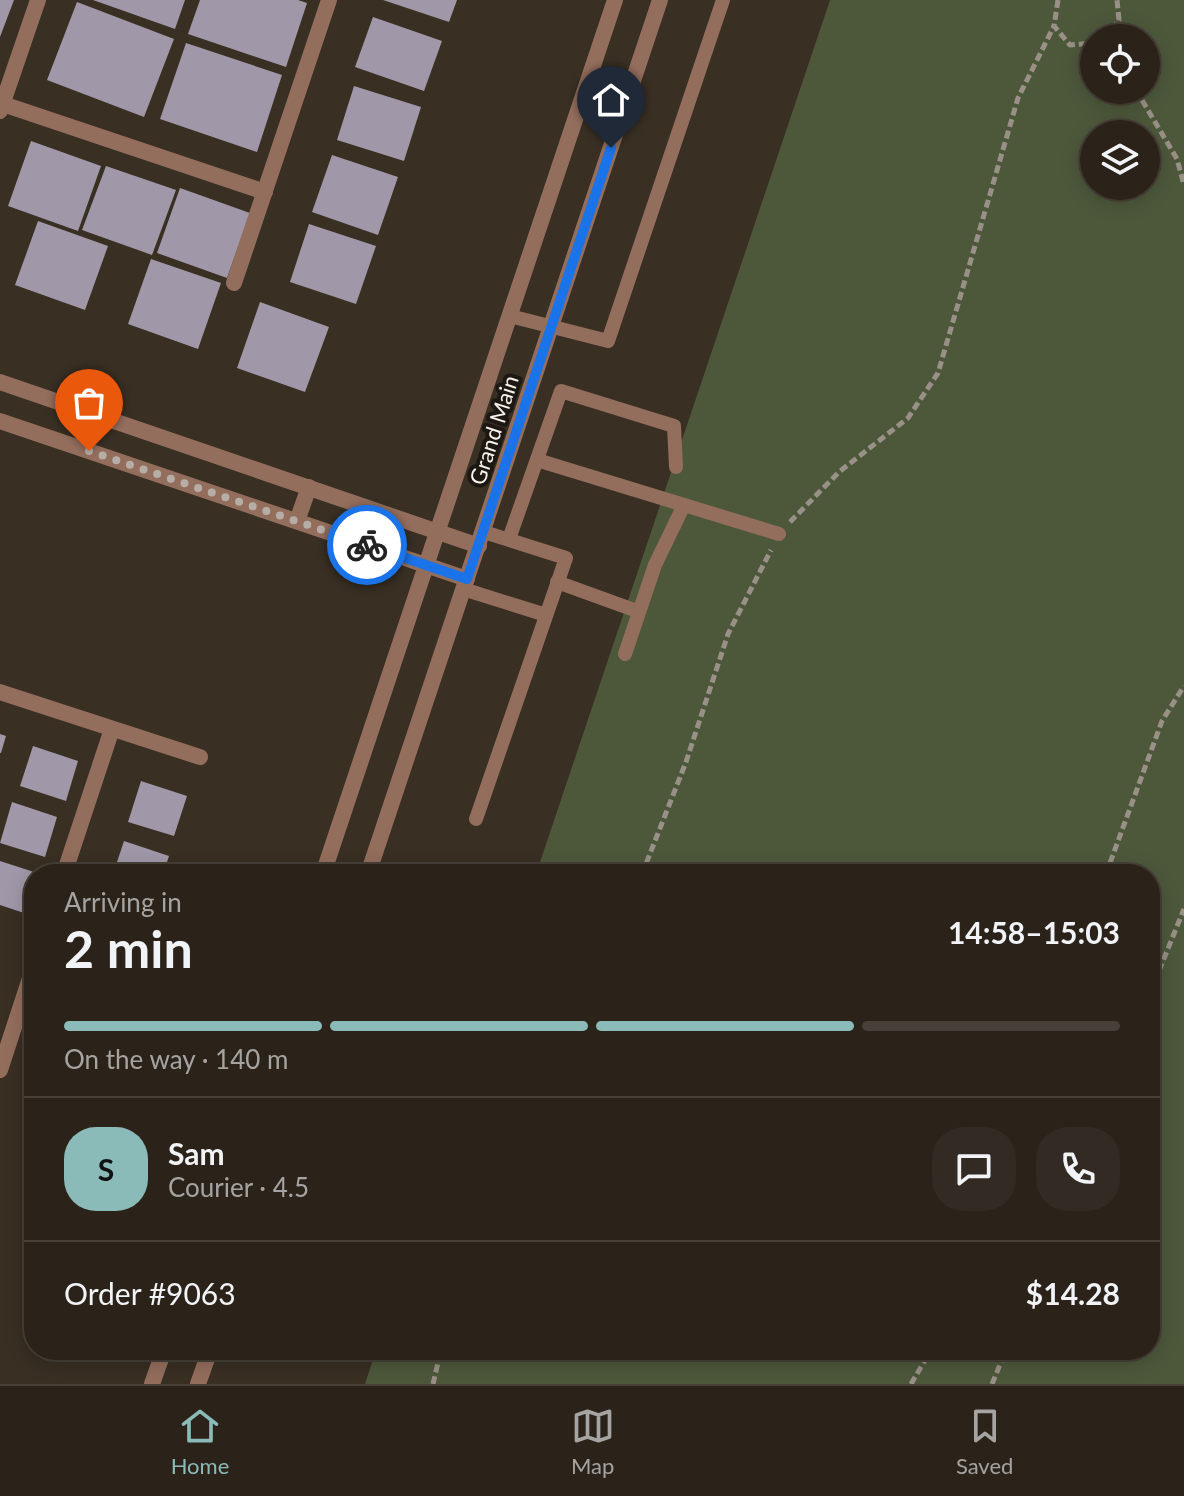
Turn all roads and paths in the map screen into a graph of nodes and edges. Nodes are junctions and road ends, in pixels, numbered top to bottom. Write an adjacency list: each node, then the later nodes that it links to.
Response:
1 (38, 0): 12 (street)
2 (329, 0): 14 (street)
3 (615, 0): 16 (street, Grand Main)
4 (660, 0): 17 (street, Grand Main)
5 (723, 0): 17 (lane)
6 (1058, 0): 9 (path)
7 (1117, 0): 8 (path)
8 (1115, 24)
9 (1054, 26): 10 (path); 26 (path)
10 (1080, 44)
11 (1144, 104): 13 (path)
12 (1, 106): 14 (street)
13 (1184, 185)
14 (265, 192): 15 (street)
15 (234, 283)
16 (510, 316): 17 (lane); 25 (street, Grand Main)
17 (552, 326): 27 (street, Grand Main)
18 (0, 382): 22 (street)
19 (0, 421): 24 (street)
20 (537, 460): 21 (lane); 23 (lane); 28 (lane)
21 (676, 467)
22 (309, 487): 24 (street); 25 (street)
23 (684, 505): 26 (lane); 32 (lane)
24 (297, 521): 29 (street)
25 (438, 531): 27 (street); 29 (street, Grand Main)
26 (779, 534): 43 (path)
27 (481, 539): 28 (lane); 31 (street, Grand Main)
28 (509, 539): 30 (lane)
29 (427, 565): 31 (street); 41 (street, Grand Main)
30 (557, 582): 32 (lane); 33 (lane)
31 (465, 584): 33 (lane); 42 (street, Grand Main)
32 (637, 611): 34 (lane)
33 (546, 615): 39 (lane)
34 (625, 654)
35 (1184, 686): 44 (path)
36 (0, 692): 37 (street)
37 (112, 729): 38 (street); 40 (street)
38 (200, 757)
39 (476, 819)
40 (67, 864)
41 (326, 864)
42 (371, 864)
43 (646, 864)
44 (1110, 864)
45 (1184, 909): 46 (path)
46 (1160, 968)
47 (24, 997): 48 (street)
48 (0, 1070)
49 (160, 1360): 54 (street)
50 (206, 1360): 55 (street)
51 (439, 1360): 56 (path)
52 (925, 1360): 57 (path)
53 (1002, 1360): 58 (path)
54 (152, 1384)
55 (198, 1384)
56 (433, 1384)
57 (911, 1384)
58 (992, 1384)

